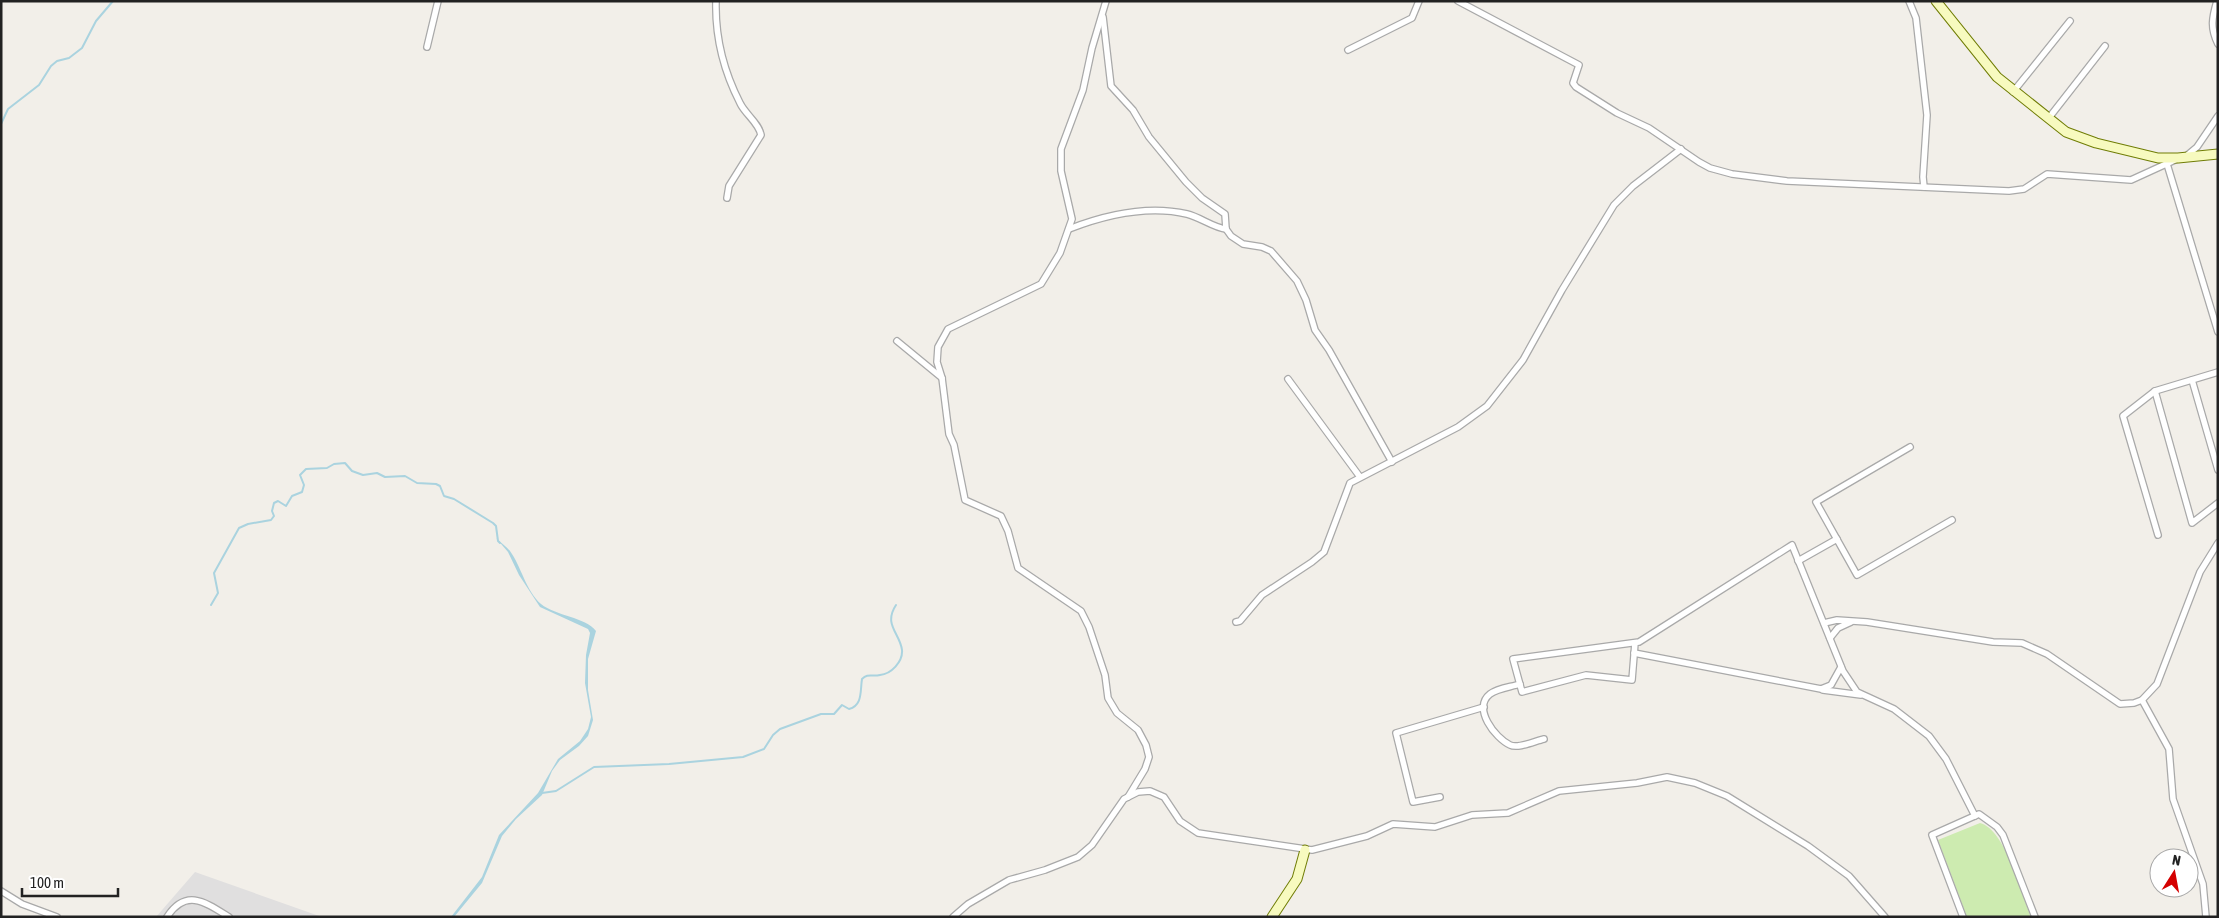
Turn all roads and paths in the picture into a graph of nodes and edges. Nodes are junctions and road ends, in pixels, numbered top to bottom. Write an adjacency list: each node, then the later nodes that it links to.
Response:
1 (438, 1): 13 (street)
2 (716, 1): 23 (street)
3 (1106, 1): 9 (street)
4 (1419, 1): 14 (street)
5 (1458, 1): 18 (street)
6 (1908, 1): 22 (street)
7 (1936, 1): 15 (main road)
8 (2217, 1): 11 (street)
9 (1103, 17): 24 (street); 25 (street)
10 (2070, 21): 15 (street)
11 (2218, 44)
12 (2105, 46): 17 (street)
13 (427, 47)
14 (1348, 50)
15 (2013, 92): 17 (main road)
16 (2218, 116): 20 (street)
17 (2048, 119): 20 (main road)
18 (1681, 149): 22 (street); 34 (street)
19 (2218, 154): 20 (main road)
20 (2181, 158): 21 (street)
21 (2167, 164): 22 (street); 26 (street)
22 (1924, 187)
23 (727, 198)
24 (1069, 229): 25 (street); 29 (street)
25 (1226, 229): 34 (street)
26 (2218, 332)
27 (897, 341): 29 (street)
28 (2218, 372): 31 (street)
29 (942, 378): 56 (street)
30 (1288, 379): 36 (street)
31 (2192, 380): 32 (street); 35 (street)
32 (2155, 391): 37 (street); 39 (street)
33 (1910, 447): 40 (street)
34 (1392, 462): 36 (street)
35 (2218, 470)
36 (1360, 477): 43 (street)
37 (2218, 503)
38 (1952, 520): 40 (street)
39 (2158, 535)
40 (1837, 539): 42 (street)
41 (2218, 543): 53 (street)
42 (1798, 560): 45 (street); 47 (street)
43 (1236, 622)
44 (1850, 622): 45 (street); 46 (street); 53 (street)
45 (1824, 623): 46 (street)
46 (1830, 638): 49 (street)
47 (1635, 643): 48 (street); 50 (street)
48 (1634, 652): 50 (street); 51 (street)
49 (1841, 665): 51 (street); 52 (street)
50 (1520, 684): 54 (street)
51 (1821, 690): 52 (street)
52 (1865, 696): 58 (street)
53 (2142, 700): 69 (street)
54 (1484, 707): 55 (street); 57 (street)
55 (1544, 739)
56 (1128, 797): 59 (street); 64 (street)
57 (1440, 797)
58 (1975, 816): 67 (street); 68 (street)
59 (1306, 850): 65 (main road); 66 (street)
60 (1, 891): 61 (street)
61 (58, 917)
62 (167, 917): 63 (street)
63 (229, 917)
64 (953, 917)
65 (1272, 917)
66 (1885, 917)
67 (1963, 917)
68 (2035, 917)
69 (2206, 917)

